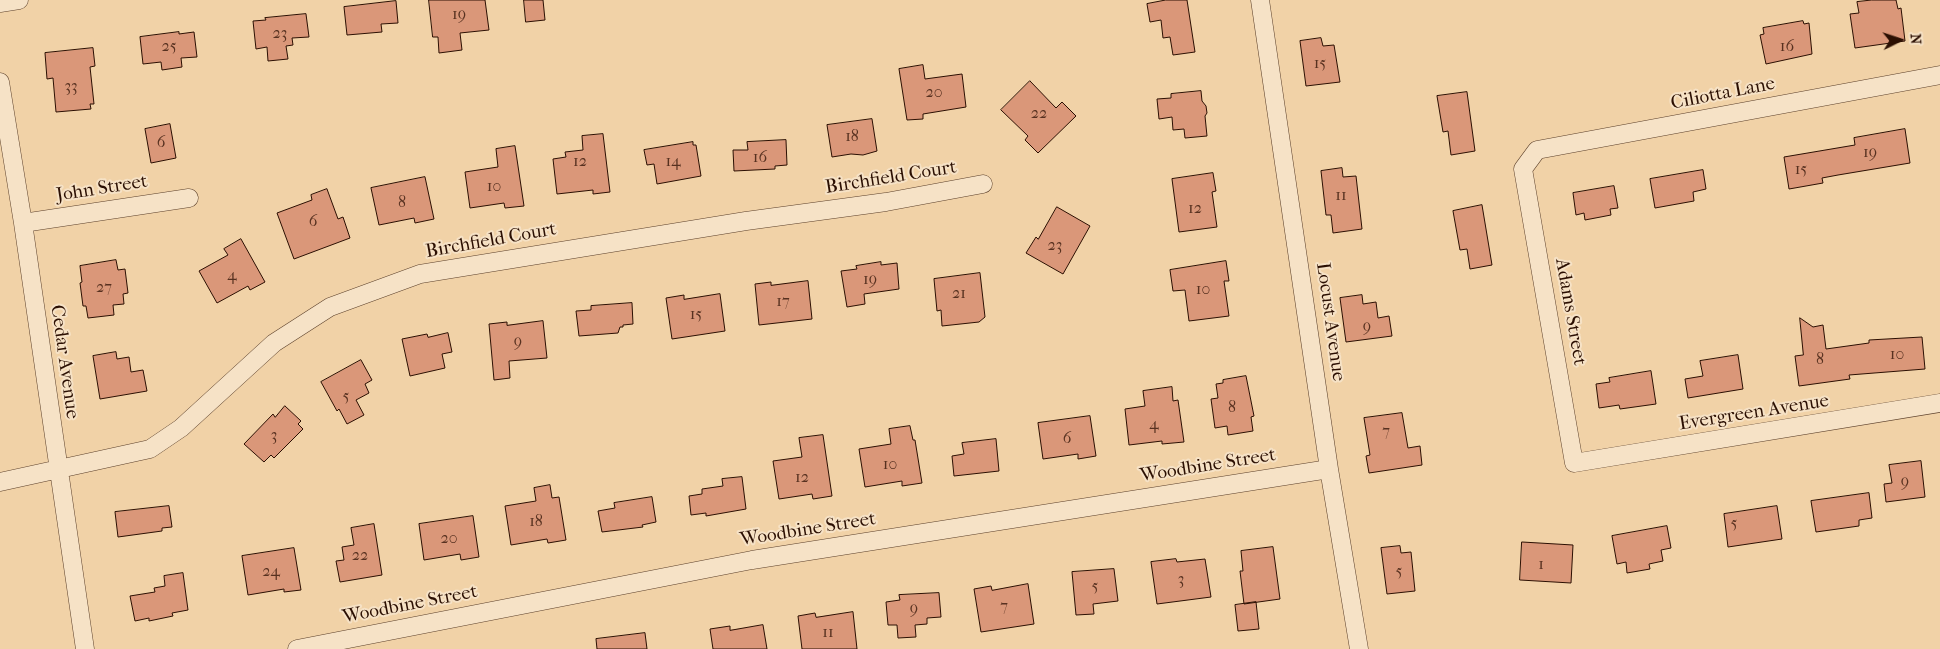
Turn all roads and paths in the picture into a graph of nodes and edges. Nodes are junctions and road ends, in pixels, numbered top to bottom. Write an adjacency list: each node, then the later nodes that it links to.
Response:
1 (20, 0): 3 (street)
2 (1260, 0): 12 (street, Locust Avenue)
3 (0, 3)
4 (1940, 75): 6 (street, Ciliotta Lane)
5 (0, 82): 9 (street, Cedar Avenue)
6 (1523, 169): 11 (street, Adams Street)
7 (983, 184): 13 (street, Birchfield Court)
8 (188, 198): 9 (street, John Street)
9 (23, 223): 13 (street, Cedar Avenue)
10 (1940, 403): 11 (street, Evergreen Avenue)
11 (1574, 463)
12 (1329, 469): 16 (street, Woodbine Street); 17 (street, Locust Avenue)
13 (59, 471): 14 (street, Birchfield Court); 15 (street, Cedar Avenue)
14 (0, 482)
15 (85, 649)
16 (297, 649)
17 (1359, 649)

